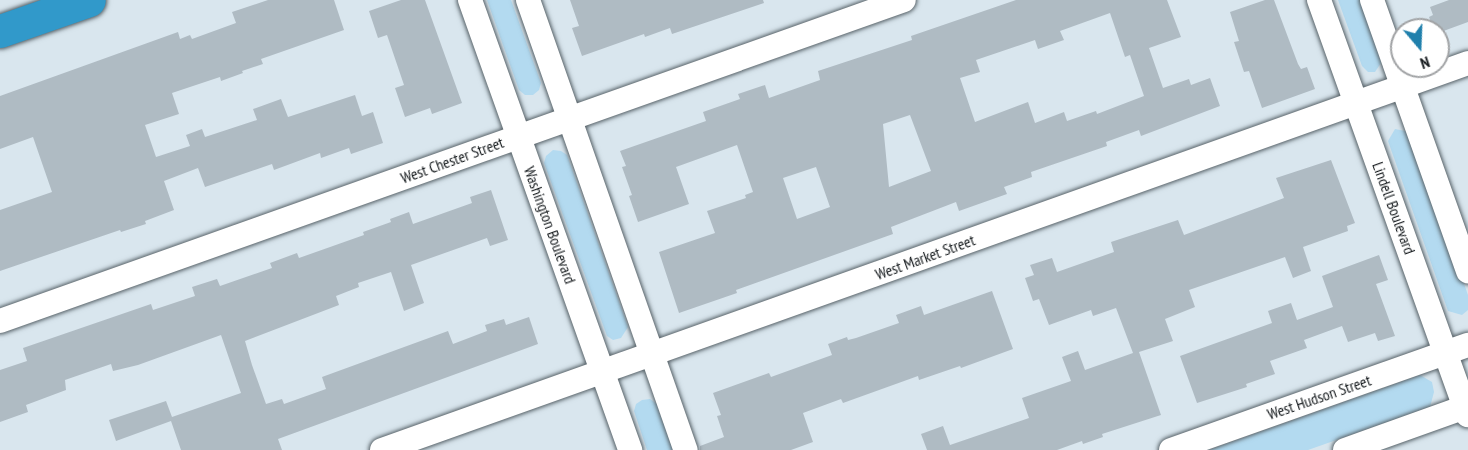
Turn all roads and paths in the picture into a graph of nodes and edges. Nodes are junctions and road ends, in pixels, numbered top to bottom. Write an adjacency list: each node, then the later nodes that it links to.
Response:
1 (470, 0): 12 (street, Washington Boulevard)
2 (528, 0): 11 (street)
3 (904, 0): 11 (street, West Chester Street)
4 (1319, 0): 10 (street, Lindell Boulevard)
5 (1372, 0): 9 (street)
6 (77, 2): 7 (highway)
7 (0, 31)
8 (1468, 63): 9 (street, West Market Street)
9 (1403, 87): 10 (street, West Market Street); 13 (street)
10 (1356, 103): 15 (street, Lindell Boulevard); 16 (street, West Market Street)
11 (570, 119): 12 (street, West Chester Street); 16 (street)
12 (519, 137): 14 (street, West Chester Street); 17 (street, Washington Boulevard)
13 (1468, 271)
14 (0, 321)
15 (1457, 349): 18 (street, Lindell Boulevard); 22 (street, West Hudson Street)
16 (652, 354): 17 (street, West Market Street); 21 (street)
17 (602, 372): 19 (street, West Market Street); 20 (street, Washington Boulevard)
18 (1467, 410): 23 (street)
19 (382, 450)
20 (630, 450)
21 (686, 450)
22 (1171, 450)
23 (1345, 450)

